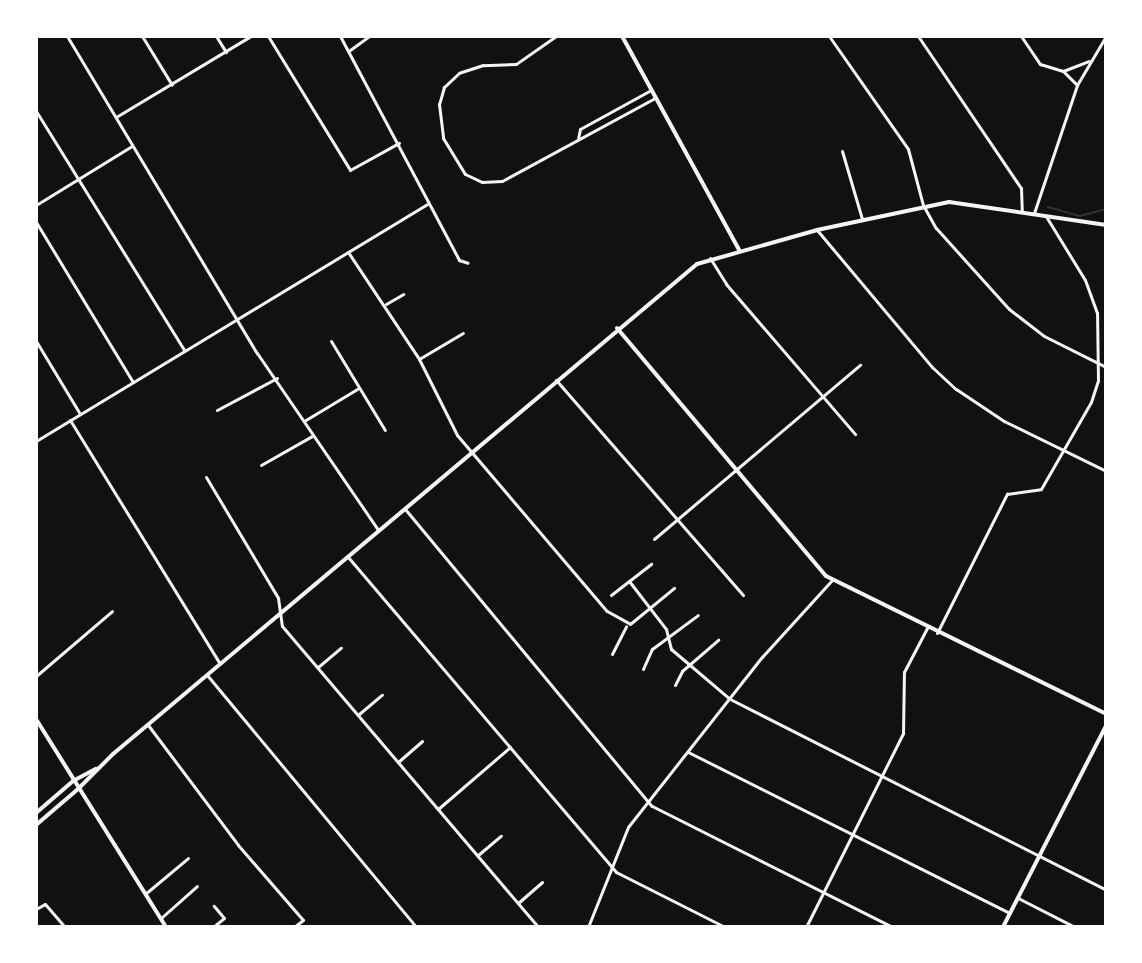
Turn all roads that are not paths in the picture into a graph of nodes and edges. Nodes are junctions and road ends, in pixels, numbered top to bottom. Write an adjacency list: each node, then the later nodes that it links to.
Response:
1 (67, 36): 23 (street)
2 (142, 36): 18 (street)
3 (216, 36): 15 (street)
4 (251, 36): 15 (street)
5 (268, 36): 27 (street)
6 (340, 36): 14 (street)
7 (369, 36): 14 (street)
8 (556, 36): 26 (street)
9 (622, 36): 20 (street)
10 (829, 36): 33 (street)
11 (918, 36): 34 (street)
12 (1021, 36): 17 (street)
13 (1106, 36): 16 (street)
14 (350, 50): 27 (street)
15 (226, 52): 18 (street)
16 (1089, 61): 17 (street); 19 (street)
17 (1063, 71): 19 (street)
18 (172, 85): 23 (street)
19 (1077, 85): 35 (street)
20 (651, 90): 21 (street); 26 (street)
21 (655, 98): 26 (street); 41 (street)
22 (36, 111): 24 (street)
23 (116, 117): 28 (street)
24 (45, 125): 25 (street); 30 (street)
25 (36, 130)
26 (578, 139)
27 (399, 143): 31 (street)
28 (133, 146): 30 (street); 47 (street)
29 (842, 151): 37 (street)
30 (79, 178): 32 (street); 52 (street)
31 (427, 204): 42 (street); 44 (street)
32 (36, 205)
33 (923, 205): 34 (street); 37 (street); 54 (street)
34 (1022, 211): 35 (street)
35 (1034, 213): 36 (street)
36 (1047, 216): 39 (street); 54 (street)
37 (862, 219): 40 (street)
38 (36, 222): 59 (street)
39 (1106, 225)
40 (817, 230): 41 (street); 70 (street)
41 (739, 250): 43 (street)
42 (348, 252): 46 (street); 47 (street)
43 (710, 258): 48 (street); 61 (street)
44 (468, 263)
45 (403, 294): 46 (street)
46 (386, 304): 53 (street)
47 (237, 319): 52 (street); 57 (street)
48 (617, 328): 58 (street); 73 (street)
49 (463, 333): 53 (street)
50 (36, 341): 63 (street)
51 (331, 341): 60 (street)
52 (185, 351): 59 (street)
53 (419, 359): 71 (street)
54 (1100, 364): 56 (street); 70 (street)
55 (860, 365): 61 (street)
56 (1106, 367)
57 (277, 378): 62 (street); 65 (street)
58 (556, 380): 71 (street); 77 (street)
59 (133, 382): 63 (street)
60 (359, 388): 65 (street); 66 (street)
61 (822, 394): 67 (street); 73 (street)
62 (217, 410)
63 (80, 414): 64 (street)
64 (70, 420): 69 (street); 98 (street)
65 (304, 421): 68 (street)
66 (385, 430)
67 (855, 434)
68 (312, 436): 72 (street); 78 (street)
69 (36, 441)
70 (1062, 449): 74 (street); 93 (street)
71 (471, 451): 76 (street); 91 (street)
72 (261, 465)
73 (736, 470): 77 (street); 82 (street)
74 (1106, 471)
75 (206, 477): 89 (street)
76 (404, 508): 78 (street); 121 (street)
77 (675, 521): 79 (street); 86 (street)
78 (378, 530): 80 (street)
79 (654, 539)
80 (347, 556): 89 (street); 114 (street)
81 (651, 564): 83 (street)
82 (832, 580): 92 (street); 106 (street)
83 (629, 581): 85 (street); 87 (street)
84 (674, 588): 87 (street)
85 (611, 595)
86 (743, 595)
87 (651, 607): 91 (street); 94 (street)
88 (112, 611): 103 (street)
89 (281, 612): 98 (street); 100 (street)
90 (698, 615): 94 (street)
91 (626, 626): 97 (street)
92 (927, 628): 93 (street); 118 (street)
93 (937, 633): 108 (street)
94 (666, 640): 99 (street); 101 (street)
95 (718, 640): 99 (street)
96 (341, 648): 100 (street)
97 (612, 654)
98 (220, 664): 102 (street)
99 (688, 666): 104 (street); 106 (street)
100 (318, 667): 107 (street)
101 (643, 669)
102 (207, 675): 110 (street); 146 (street)
103 (36, 676)
104 (675, 685)
105 (382, 695): 107 (street)
106 (730, 699): 115 (street); 118 (street)
107 (359, 714): 116 (street)
108 (1106, 714)
109 (36, 719): 119 (street)
110 (148, 725): 117 (street); 145 (street)
111 (1106, 726): 112 (street)
112 (1104, 738): 128 (street)
113 (422, 741): 116 (street)
114 (510, 747): 122 (street); 130 (street)
115 (687, 752): 121 (street); 126 (street)
116 (398, 762): 122 (street)
117 (96, 769): 119 (street); 120 (street)
118 (882, 776): 126 (street); 128 (street)
119 (73, 781): 120 (street); 123 (street)
120 (78, 789): 124 (street); 135 (street)
121 (648, 800): 130 (street); 134 (street)
122 (438, 809): 127 (street)
123 (36, 813)
124 (36, 825)
125 (501, 836): 127 (street)
126 (852, 836): 134 (street); 140 (street)
127 (478, 855): 137 (street)
128 (1039, 855): 133 (street); 136 (street)
129 (188, 858): 135 (street)
130 (610, 865): 148 (street); 149 (street)
131 (542, 882): 137 (street)
132 (197, 886): 141 (street)
133 (1106, 890)
134 (824, 893): 150 (street); 151 (street)
135 (145, 894): 141 (street)
136 (1018, 898): 140 (street); 153 (street)
137 (518, 903): 147 (street)
138 (214, 906): 144 (street)
139 (36, 909): 142 (street)
140 (1010, 913): 152 (street)
141 (161, 918): 143 (street)
142 (65, 927)
143 (166, 927)
144 (213, 927)
145 (294, 927)
146 (416, 927)
147 (538, 927)
148 (588, 927)
149 (725, 927)
150 (806, 927)
151 (893, 927)
152 (1003, 927)
153 (1075, 927)

